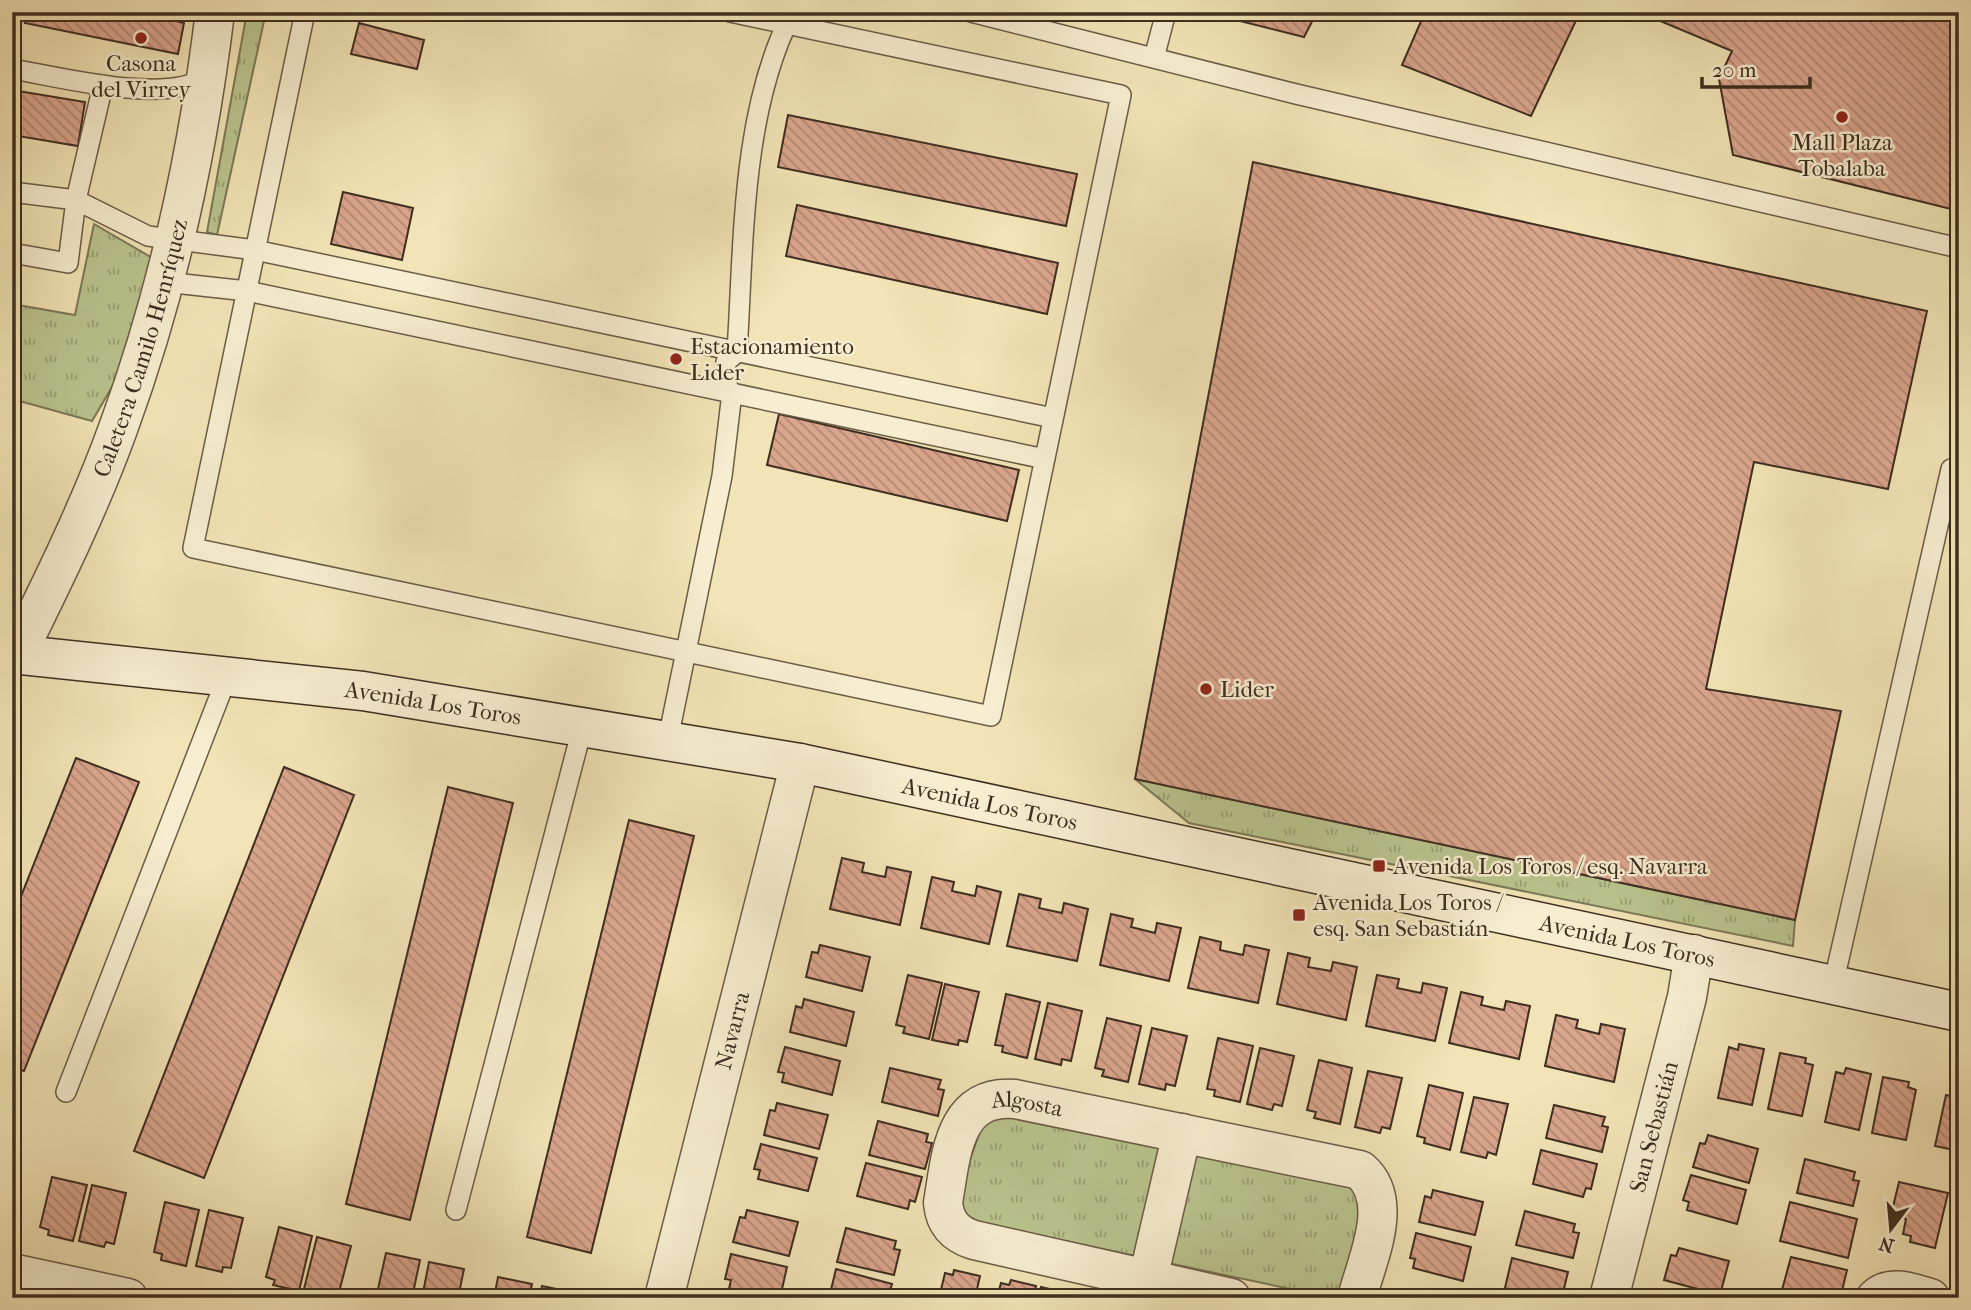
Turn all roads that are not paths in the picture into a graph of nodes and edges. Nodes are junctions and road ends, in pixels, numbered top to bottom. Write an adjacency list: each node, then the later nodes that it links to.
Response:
1 (215, 12): 9 (street, Caletera Camilo Henríquez)
2 (305, 12): 15 (lane)
3 (730, 12): 6 (lane)
4 (971, 12): 7 (lane)
5 (1166, 12): 7 (lane)
6 (789, 18): 19 (lane); 21 (lane)
7 (1154, 58): 14 (lane)
8 (12, 69): 10 (lane)
9 (207, 76): 10 (lane); 13 (street, Caletera Camilo Henríquez)
10 (103, 85): 12 (lane)
11 (12, 192): 12 (lane)
12 (76, 200): 13 (lane); 16 (lane)
13 (176, 239): 15 (lane); 17 (street, Caletera Camilo Henríquez)
14 (1959, 248)
15 (255, 250): 18 (lane); 19 (lane)
16 (12, 253)
17 (165, 282): 18 (lane); 25 (street, Caletera Camilo Henríquez)
18 (247, 291): 20 (lane); 24 (lane)
19 (737, 352): 20 (lane); 21 (lane)
20 (732, 393): 22 (lane); 24 (lane)
21 (1053, 418): 22 (lane)
22 (1045, 459): 24 (lane)
23 (1951, 469): 31 (lane)
24 (685, 652): 28 (lane)
25 (14, 658): 26 (street, Avenida Los Toros)
26 (227, 677): 27 (street, Avenida Los Toros); 33 (lane)
27 (583, 725): 28 (street, Avenida Los Toros); 35 (lane)
28 (667, 739): 29 (street, Avenida Los Toros)
29 (800, 763): 30 (street, Avenida Los Toros); 39 (street, Navarra)
30 (1694, 954): 31 (street, Avenida Los Toros); 42 (street, San Sebastián)
31 (1833, 985): 32 (street, Avenida Los Toros)
32 (1959, 1012)
33 (66, 1092)
34 (1182, 1133): 37 (street); 37 (street, Algosta); 41 (street, Algosta)
35 (456, 1210)
36 (12, 1273): 38 (street)
37 (1148, 1279): 40 (street, Algosta)
38 (128, 1298)
39 (664, 1298)
40 (1231, 1298)
41 (1357, 1298)
42 (1609, 1298)
43 (1876, 1298): 44 (street)
44 (1930, 1298)

